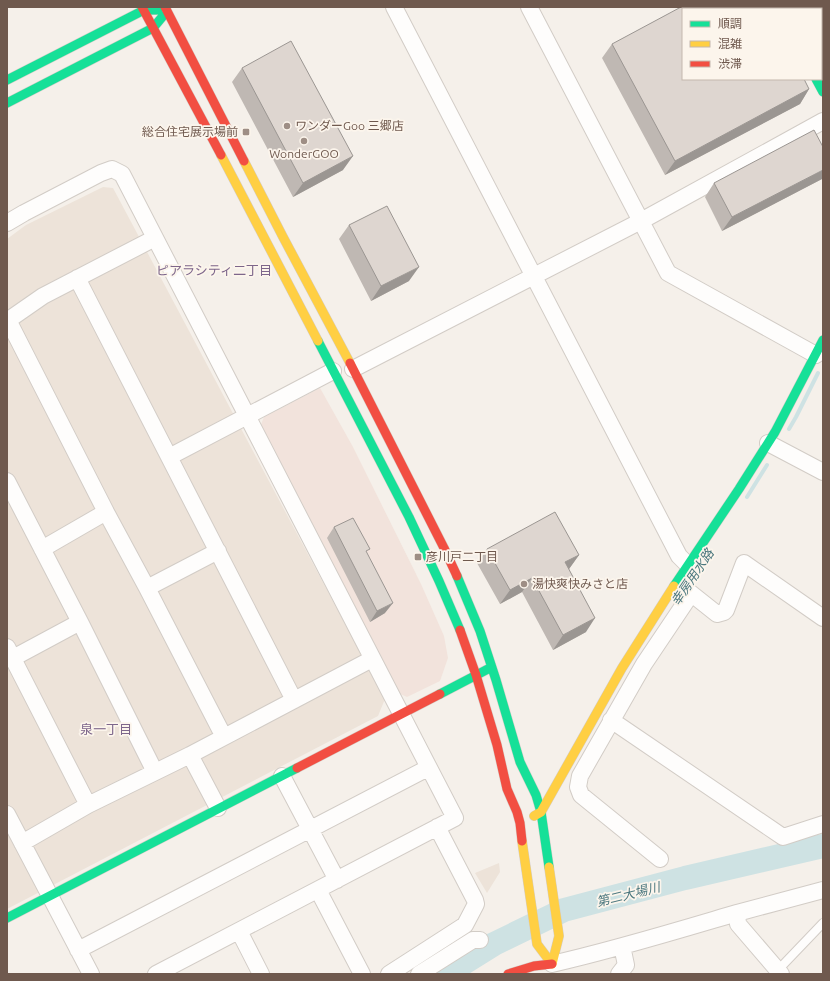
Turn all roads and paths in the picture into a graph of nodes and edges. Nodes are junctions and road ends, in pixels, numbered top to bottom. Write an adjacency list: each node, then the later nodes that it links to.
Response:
1 (394, 7): 14 (street)
2 (529, 7): 11 (street)
3 (143, 8): 4 (street); 5 (street); 6 (street)
4 (168, 8): 5 (street); 19 (street)
5 (153, 28): 9 (street); 20 (street)
6 (7, 80)
7 (817, 80): 8 (street)
8 (823, 92)
9 (7, 103)
10 (823, 121): 11 (street)
11 (641, 221): 14 (street); 18 (street)
12 (7, 223): 13 (street)
13 (154, 238): 15 (street); 21 (street)
14 (534, 275): 19 (street); 29 (street)
15 (77, 278): 16 (street); 23 (street)
16 (8, 320): 26 (street)
17 (823, 340): 18 (street)
18 (816, 355): 22 (street)
19 (353, 369): 37 (street)
20 (334, 371): 21 (street); 38 (street)
21 (246, 416): 23 (street); 36 (street)
22 (773, 446): 24 (street); 29 (street)
23 (169, 456): 28 (street)
24 (823, 472)
25 (7, 481): 27 (street)
26 (106, 512): 27 (street); 31 (street)
27 (42, 549): 34 (street)
28 (218, 551): 31 (street); 39 (street)
29 (688, 565): 30 (street)
30 (677, 582): 32 (street); 49 (street)
31 (147, 588): 42 (street)
32 (691, 594): 33 (street); 41 (street)
33 (823, 618)
34 (80, 622): 35 (street); 45 (street)
35 (10, 653): 47 (street)
36 (372, 659): 39 (street); 40 (street)
37 (492, 666): 38 (street); 49 (street)
38 (476, 675): 40 (street); 51 (street)
39 (294, 700): 42 (street)
40 (400, 714): 44 (street); 46 (street)
41 (611, 720): 52 (street); 56 (street)
42 (224, 737): 43 (street)
43 (190, 755): 45 (street); 48 (street)
44 (428, 768): 53 (street); 54 (street)
45 (155, 772): 47 (street)
46 (282, 776): 48 (street); 54 (street)
47 (88, 805): 55 (street)
48 (218, 808): 60 (street)
49 (541, 812): 51 (street); 68 (street)
50 (7, 814): 55 (street)
51 (520, 823): 68 (street)
52 (823, 824)
53 (437, 827): 57 (street); 74 (street)
54 (310, 830): 57 (street); 67 (street)
55 (22, 842): 60 (street)
56 (660, 859)
57 (337, 880): 58 (street)
58 (318, 890): 64 (street); 73 (street)
59 (823, 890): 61 (street)
60 (50, 896): 62 (street); 67 (street)
61 (737, 913): 66 (street); 69 (street)
62 (7, 918)
63 (823, 923): 69 (lane)
64 (239, 931): 70 (street); 72 (street)
65 (480, 940): 75 (street)
66 (622, 946): 68 (street); 77 (street)
67 (78, 950): 71 (street)
68 (552, 964): 76 (street)
69 (779, 972)
70 (159, 973)
71 (91, 974)
72 (261, 974)
73 (362, 974)
74 (389, 974)
75 (419, 974)
76 (508, 974)
77 (619, 974)

